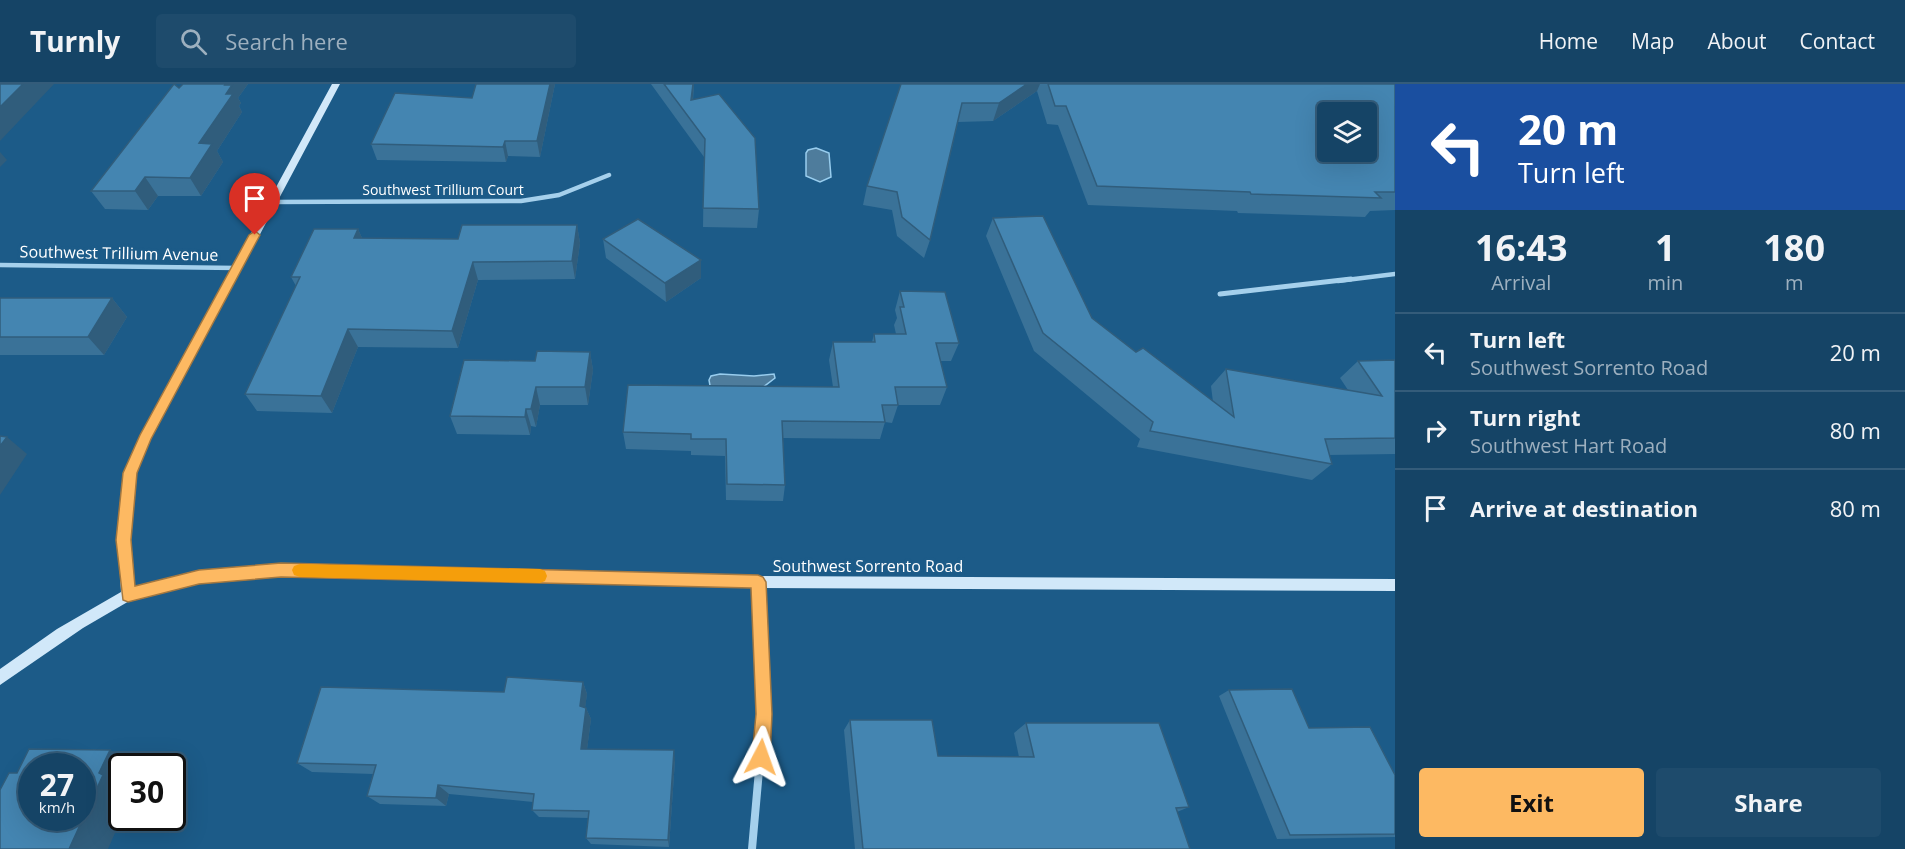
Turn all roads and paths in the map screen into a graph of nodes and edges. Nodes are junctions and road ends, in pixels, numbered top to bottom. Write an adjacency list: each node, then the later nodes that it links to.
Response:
1 (336, 84): 3 (street)
2 (609, 175): 3 (street, Southwest Trillium Court)
3 (272, 202): 5 (street)
4 (0, 265): 5 (street, Southwest Trillium Avenue)
5 (237, 268): 10 (street)
6 (1395, 274): 7 (street)
7 (1220, 294)
8 (758, 582): 9 (street, Southwest Sorrento Road); 10 (street, Southwest Sorrento Road); 12 (street)
9 (1395, 585)
10 (128, 595): 11 (street, Southwest Sorrento Road)
11 (0, 678)
12 (752, 849)

